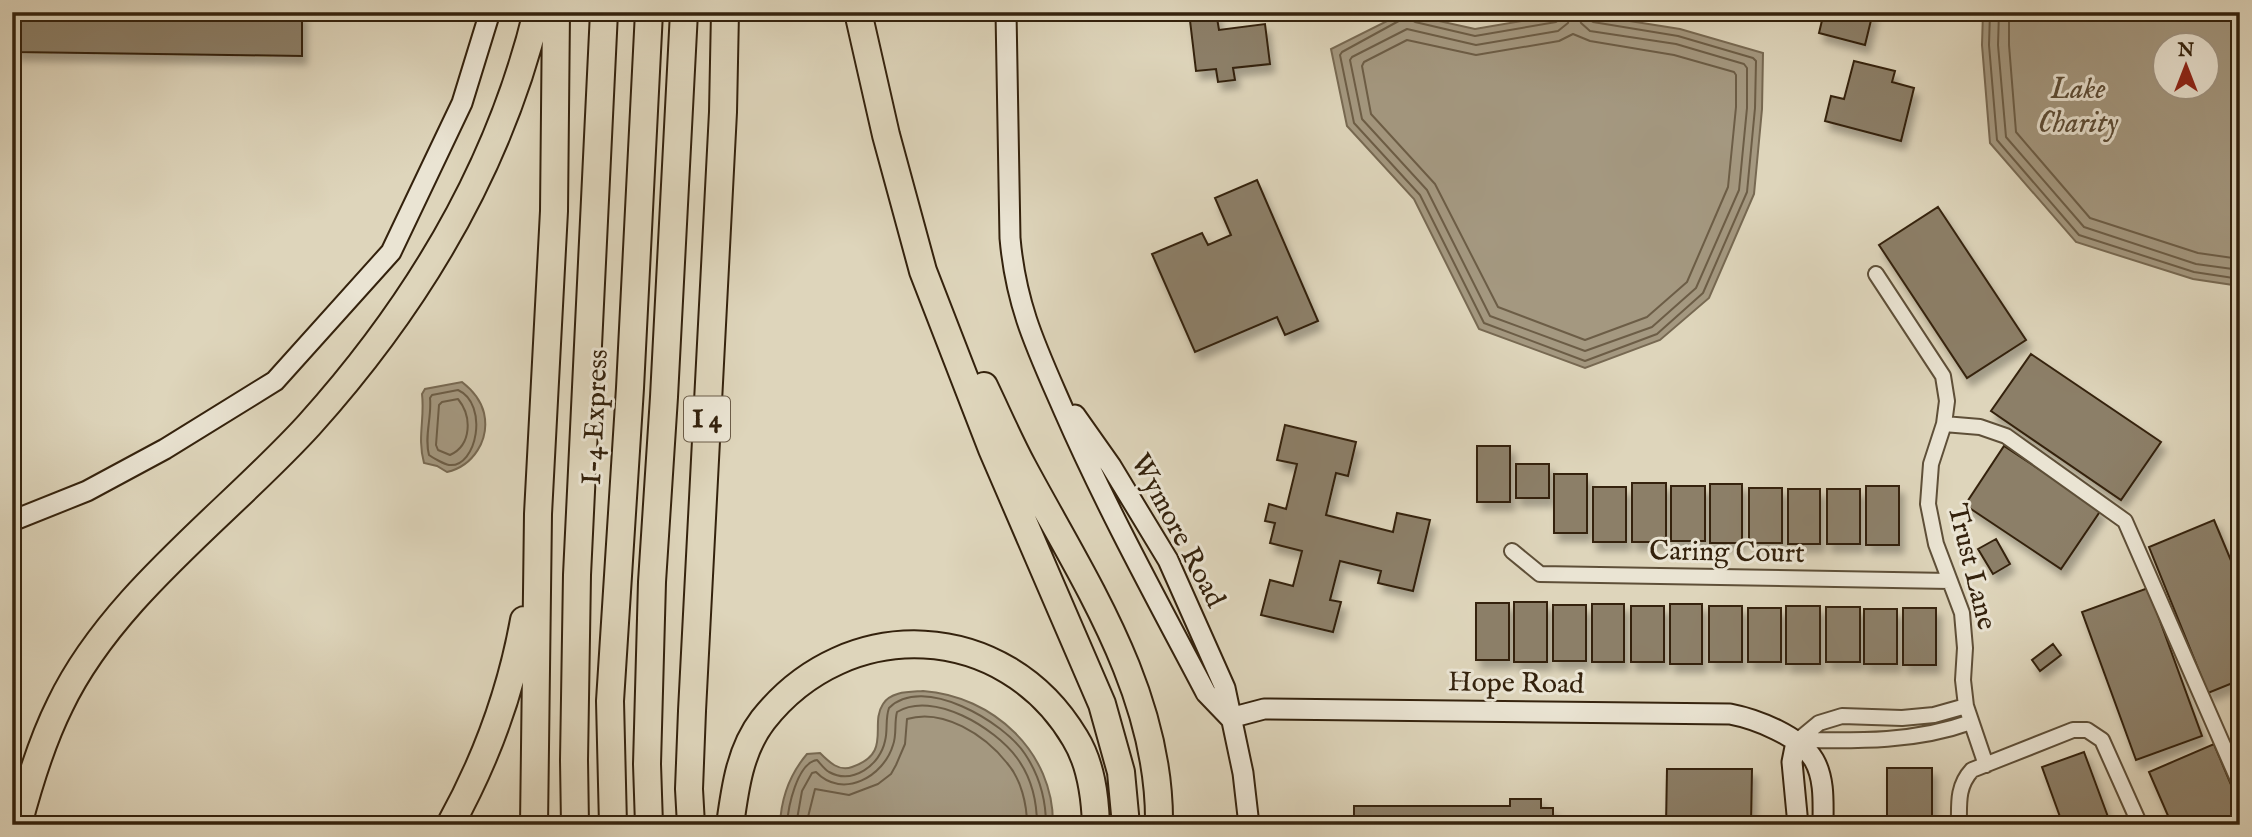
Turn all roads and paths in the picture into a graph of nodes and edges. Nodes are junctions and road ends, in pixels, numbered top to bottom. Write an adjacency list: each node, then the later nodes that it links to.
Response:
1 (490, 12): 15 (main road)
2 (537, 12): 24 (highway)
3 (556, 12): 14 (highway)
4 (604, 12): 27 (highway)
5 (649, 12): 28 (highway, I-4 Express)
6 (684, 12): 29 (highway)
7 (725, 12): 30 (highway, I 4)
8 (858, 12): 10 (highway)
9 (1006, 12): 12 (main road, Wymore Road)
10 (903, 203): 33 (highway); 34 (highway)
11 (1875, 274): 13 (street, Trust Lane)
12 (1052, 383): 19 (main road, Wymore Road); 19 (main road, Wymore Road)
13 (1944, 424): 17 (street, Trust Lane); 23 (street)
14 (538, 514): 25 (highway); 26 (highway)
15 (12, 521)
16 (1511, 551): 17 (street, Caring Court)
17 (1950, 581): 18 (street, Trust Lane)
18 (1966, 706): 20 (street, Trust Lane); 21 (street)
19 (1230, 718): 21 (main road, Hope Road); 35 (main road, Wymore Road)
20 (1971, 722): 21 (street); 22 (street, Trust Lane)
21 (1798, 741): 36 (main road); 37 (main road, Hope Road)
22 (1986, 765): 38 (street); 39 (street)
23 (2240, 784)
24 (19, 825)
25 (450, 825)
26 (534, 825)
27 (575, 825)
28 (613, 825)
29 (649, 825)
30 (691, 825)
31 (730, 825): 32 (highway)
32 (1096, 825)
33 (1126, 825)
34 (1159, 825)
35 (1249, 825)
36 (1798, 825)
37 (1823, 825)
38 (1959, 825)
39 (2140, 825)

